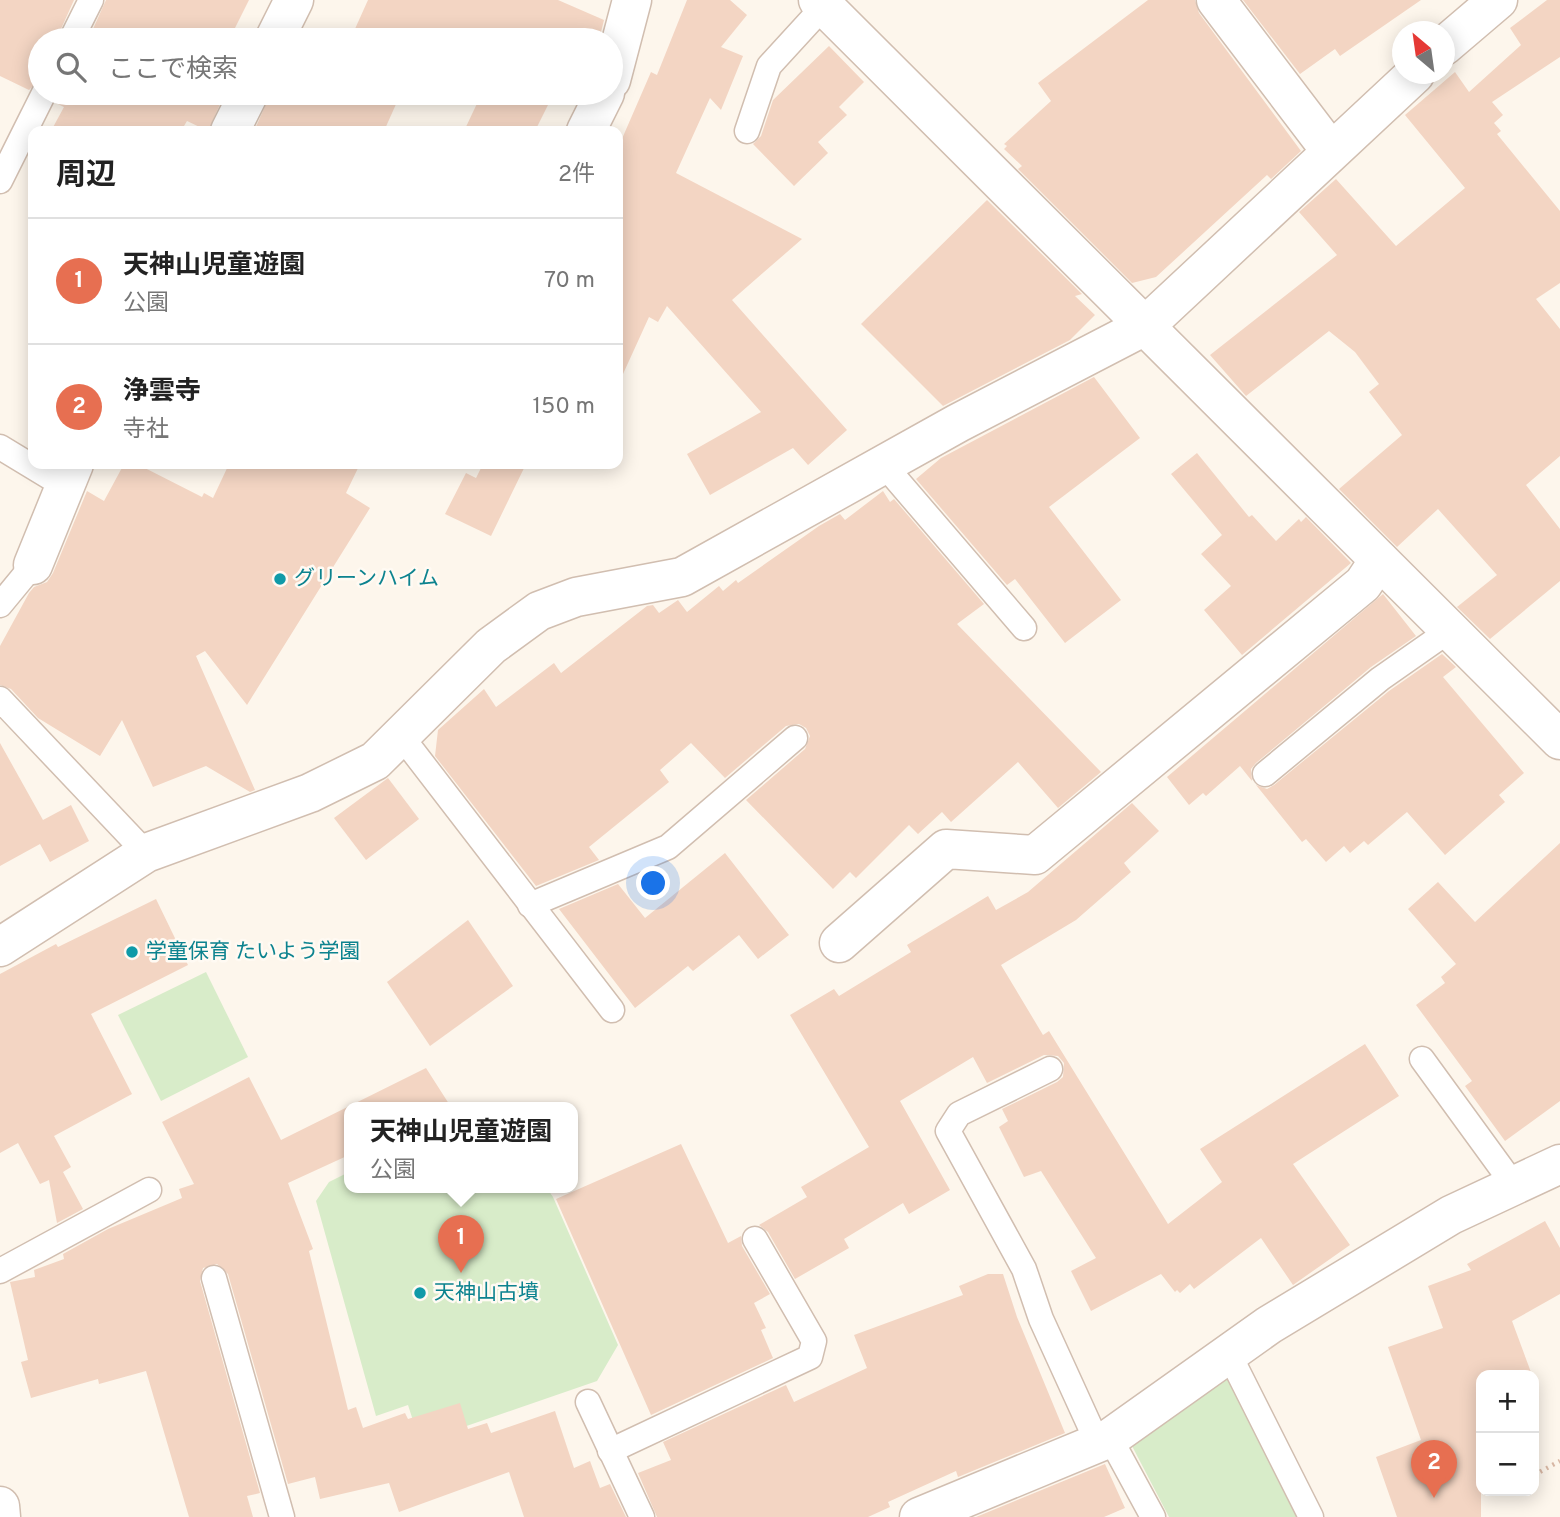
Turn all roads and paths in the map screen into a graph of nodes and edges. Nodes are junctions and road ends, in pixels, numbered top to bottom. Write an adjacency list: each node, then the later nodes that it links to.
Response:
1 (91, 0): 7 (lane)
2 (293, 0): 8 (street)
3 (632, 0): 9 (street)
4 (1216, 0): 18 (street)
5 (1498, 0): 10 (street)
6 (821, 3): 17 (lane); 20 (street)
7 (77, 28)
8 (280, 28)
9 (623, 34)
10 (1455, 37)
11 (1404, 84): 18 (street)
12 (38, 105): 19 (lane)
13 (243, 105): 15 (street)
14 (599, 105): 16 (street)
15 (232, 126)
16 (588, 126)
17 (747, 131)
18 (1330, 150): 20 (street)
19 (0, 181)
20 (1145, 326): 23 (street); 25 (street)
21 (0, 447): 22 (lane)
22 (28, 458)
23 (884, 466): 28 (lane); 31 (street)
24 (70, 475): 26 (street)
25 (1379, 559): 29 (street); 37 (street)
26 (33, 565): 27 (lane)
27 (0, 605)
28 (1024, 628)
29 (1450, 630): 33 (street); 34 (lane)
30 (0, 699): 35 (lane)
31 (401, 737): 35 (street); 36 (lane)
32 (795, 738): 36 (lane)
33 (1560, 740)
34 (1265, 774)
35 (146, 853): 38 (street)
36 (530, 905): 39 (lane)
37 (839, 943)
38 (0, 947)
39 (612, 1010)
40 (1422, 1059): 43 (lane)
41 (1050, 1069): 50 (lane)
42 (1560, 1164): 43 (street)
43 (1513, 1184): 48 (street)
44 (149, 1190): 46 (lane)
45 (755, 1240): 51 (lane)
46 (0, 1271)
47 (214, 1278): 56 (lane)
48 (1228, 1354): 50 (street); 60 (lane)
49 (588, 1402): 51 (lane)
50 (1104, 1441): 58 (street); 59 (lane)
51 (610, 1451): 57 (lane)
52 (1560, 1461): 53 (path)
53 (1539, 1472)
54 (0, 1506): 55 (street)
55 (1, 1517)
56 (282, 1517)
57 (642, 1517)
58 (919, 1517)
59 (1153, 1517)
60 (1311, 1517)

